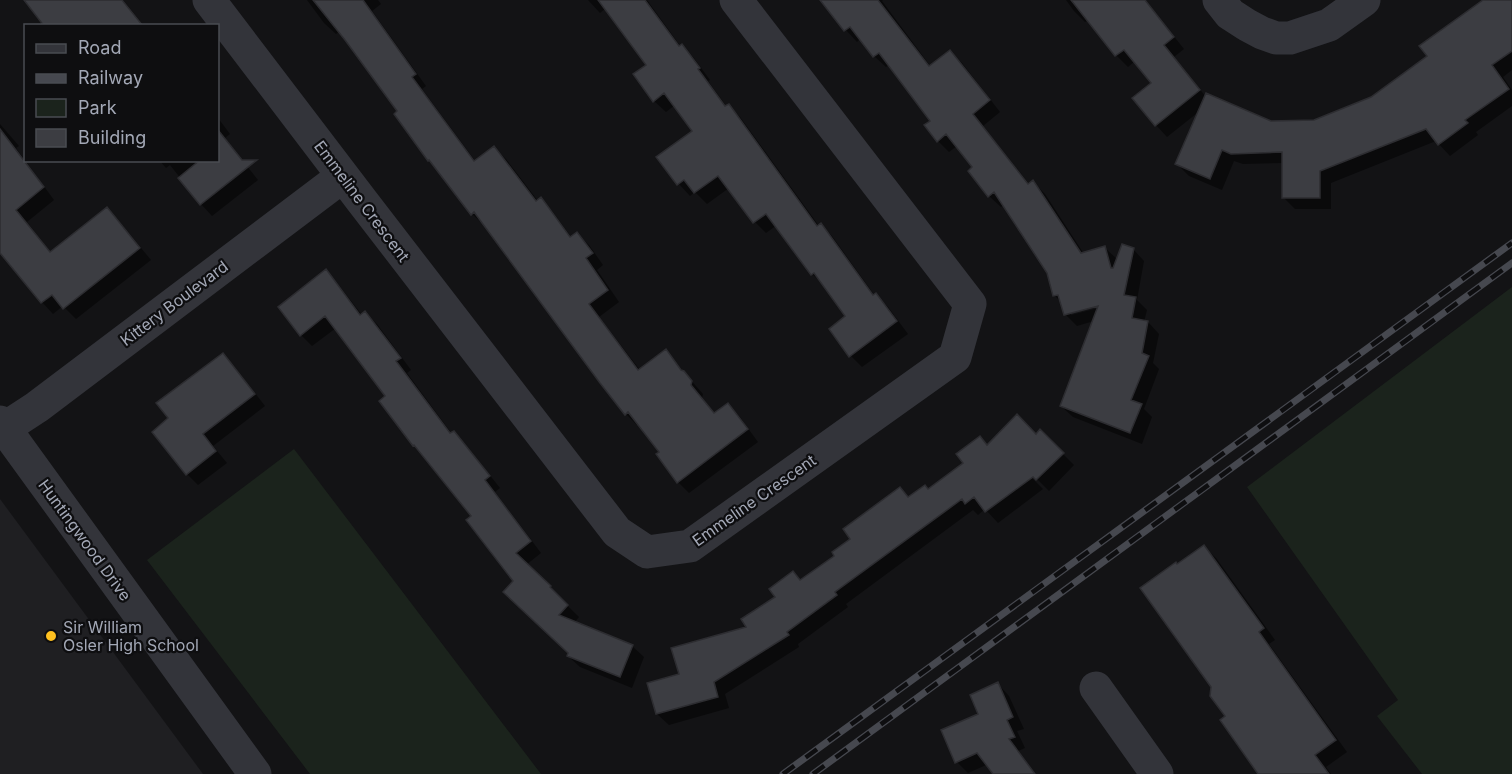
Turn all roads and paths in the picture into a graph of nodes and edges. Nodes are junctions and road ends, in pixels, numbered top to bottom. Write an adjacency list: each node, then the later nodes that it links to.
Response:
1 (209, 0): 5 (street, Emmeline Crescent)
2 (736, 0): 5 (street, Emmeline Crescent)
3 (1219, 0): 4 (street)
4 (1364, 0)
5 (343, 176): 6 (street, Kittery Boulevard)
6 (2, 425): 8 (street, Huntingwood Drive)
7 (1096, 688): 9 (street)
8 (255, 774)
9 (1157, 774)

